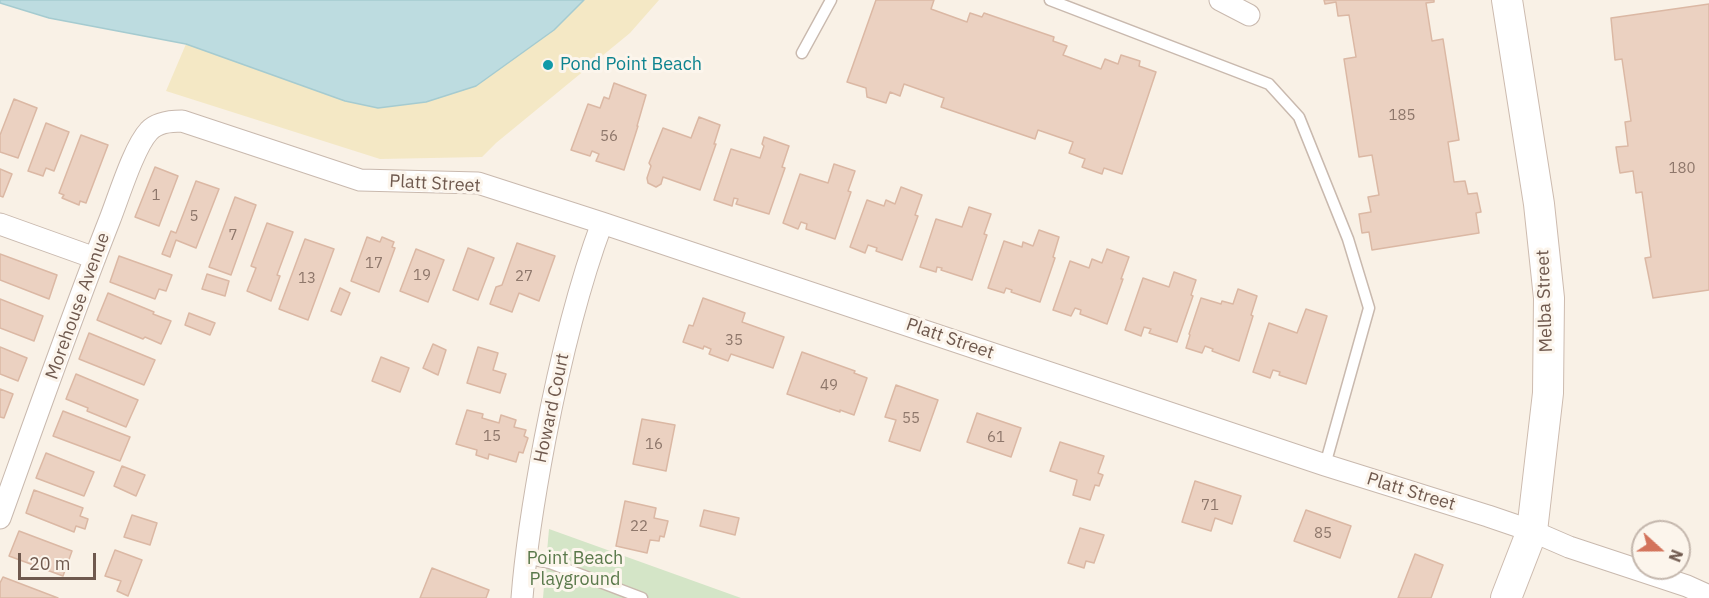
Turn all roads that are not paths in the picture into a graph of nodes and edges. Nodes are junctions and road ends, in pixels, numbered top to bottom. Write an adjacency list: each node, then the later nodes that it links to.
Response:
1 (831, 0): 6 (lane)
2 (1050, 0): 11 (lane)
3 (1220, 0): 5 (street)
4 (1508, 0): 13 (main road, Melba Street)
5 (1249, 15)
6 (802, 52)
7 (183, 121): 8 (street, Platt Street); 10 (street, Morehouse Avenue)
8 (602, 223): 11 (street, Platt Street); 14 (street, Howard Court)
9 (0, 224): 10 (street)
10 (95, 258): 12 (street, Morehouse Avenue)
11 (1325, 465): 13 (street, Platt Street)
12 (0, 518)
13 (1532, 531): 15 (street, Platt Street); 19 (main road, Melba Street)
14 (525, 558): 17 (street, Howard Court); 18 (lane)
15 (1685, 592): 16 (street, Platt Street)
16 (1709, 596)
17 (522, 598)
18 (642, 598)
19 (1506, 598)

